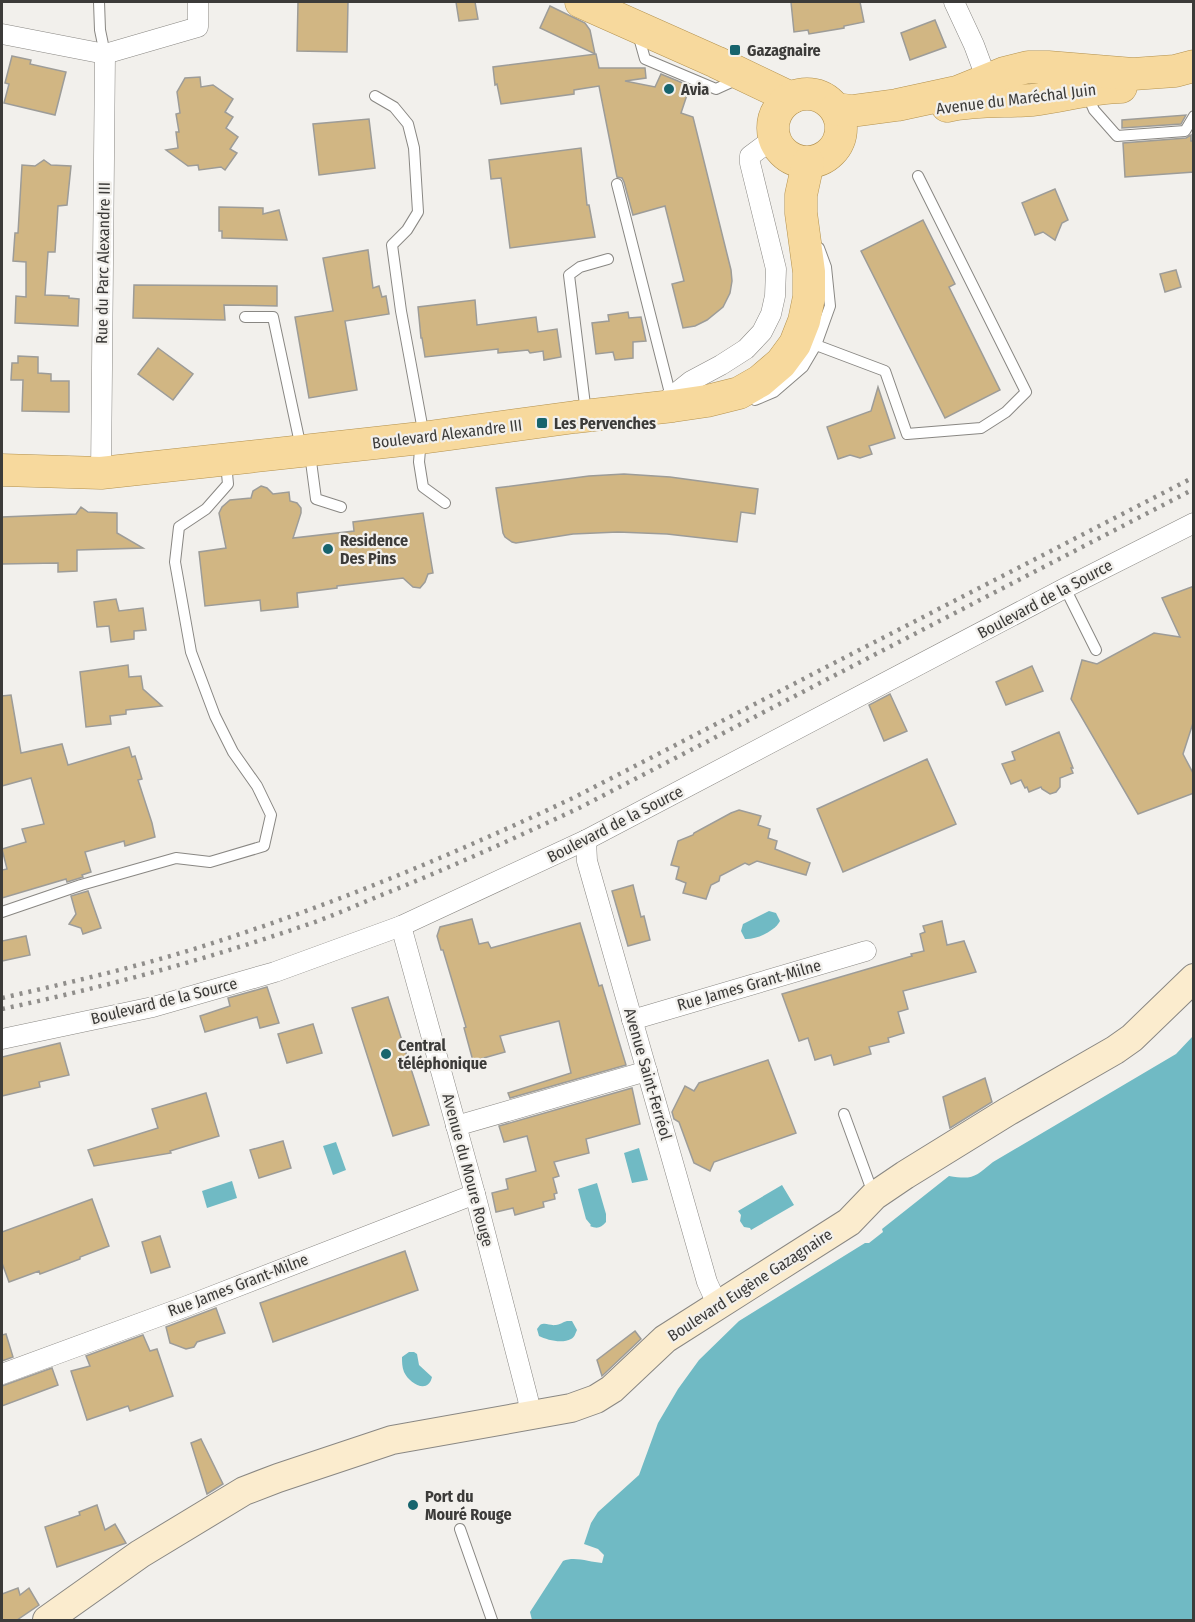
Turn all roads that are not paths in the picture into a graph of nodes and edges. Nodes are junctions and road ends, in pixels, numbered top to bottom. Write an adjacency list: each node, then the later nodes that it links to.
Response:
1 (99, 2): 6 (lane)
2 (198, 2): 6 (street)
3 (582, 2): 12 (main road)
4 (954, 2): 8 (street)
5 (2, 34): 6 (street)
6 (105, 54): 30 (street, Rue du Parc Alexandre III)
7 (1194, 66): 8 (main road, Avenue du Maréchal Juin)
8 (987, 80): 14 (main road, Avenue du Maréchal Juin)
9 (1194, 85): 10 (main road, Avenue du Maréchal Juin)
10 (1085, 91): 13 (lane); 14 (main road, Avenue du Maréchal Juin)
11 (375, 96): 26 (lane)
12 (791, 98): 14 (main road); 15 (main road)
13 (1194, 116)
14 (839, 120): 16 (main road)
15 (774, 138): 16 (main road); 24 (street)
16 (808, 163): 19 (main road, Boulevard Alexandre III)
17 (918, 176): 22 (lane)
18 (616, 184): 24 (lane)
19 (804, 235): 22 (lane); 23 (main road, Boulevard Alexandre III)
20 (608, 259): 25 (lane)
21 (245, 317): 27 (lane)
22 (816, 345): 23 (lane)
23 (707, 401): 24 (main road, Boulevard Alexandre III)
24 (672, 402): 25 (main road, Boulevard Alexandre III)
25 (587, 416): 26 (main road, Boulevard Alexandre III)
26 (421, 438): 27 (main road, Boulevard Alexandre III); 31 (lane)
27 (305, 451): 28 (main road, Boulevard Alexandre III); 32 (lane)
28 (226, 460): 30 (main road, Boulevard Alexandre III); 37 (lane)
29 (2, 470): 30 (main road, Boulevard Alexandre III)
30 (101, 473)
31 (445, 503)
32 (341, 507)
33 (1194, 523): 34 (street, Boulevard de la Source)
34 (1065, 588): 35 (lane); 36 (street, Boulevard de la Source)
35 (1096, 650)
36 (586, 840): 38 (street, Boulevard de la Source); 41 (street, Avenue Saint-Ferréol)
37 (2, 912)
38 (401, 927): 42 (street, Boulevard de la Source); 45 (street, Avenue du Moure Rouge)
39 (866, 951): 41 (street, Rue James Grant-Milne)
40 (1194, 978): 47 (street, Boulevard Eugène Gazagnaire)
41 (632, 1020): 43 (street, Avenue Saint-Ferréol)
42 (2, 1039)
43 (647, 1071): 45 (street); 48 (street, Avenue Saint-Ferréol)
44 (844, 1114): 47 (lane)
45 (456, 1126): 46 (street, Avenue du Moure Rouge)
46 (475, 1194): 49 (street, Rue James Grant-Milne); 50 (street, Avenue du Moure Rouge)
47 (874, 1196): 48 (street, Boulevard Eugène Gazagnaire)
48 (718, 1306): 50 (street, Boulevard Eugène Gazagnaire)
49 (2, 1374)
50 (530, 1415): 52 (street, Boulevard Eugène Gazagnaire)
51 (460, 1529): 53 (lane)
52 (47, 1620)
53 (492, 1620)

